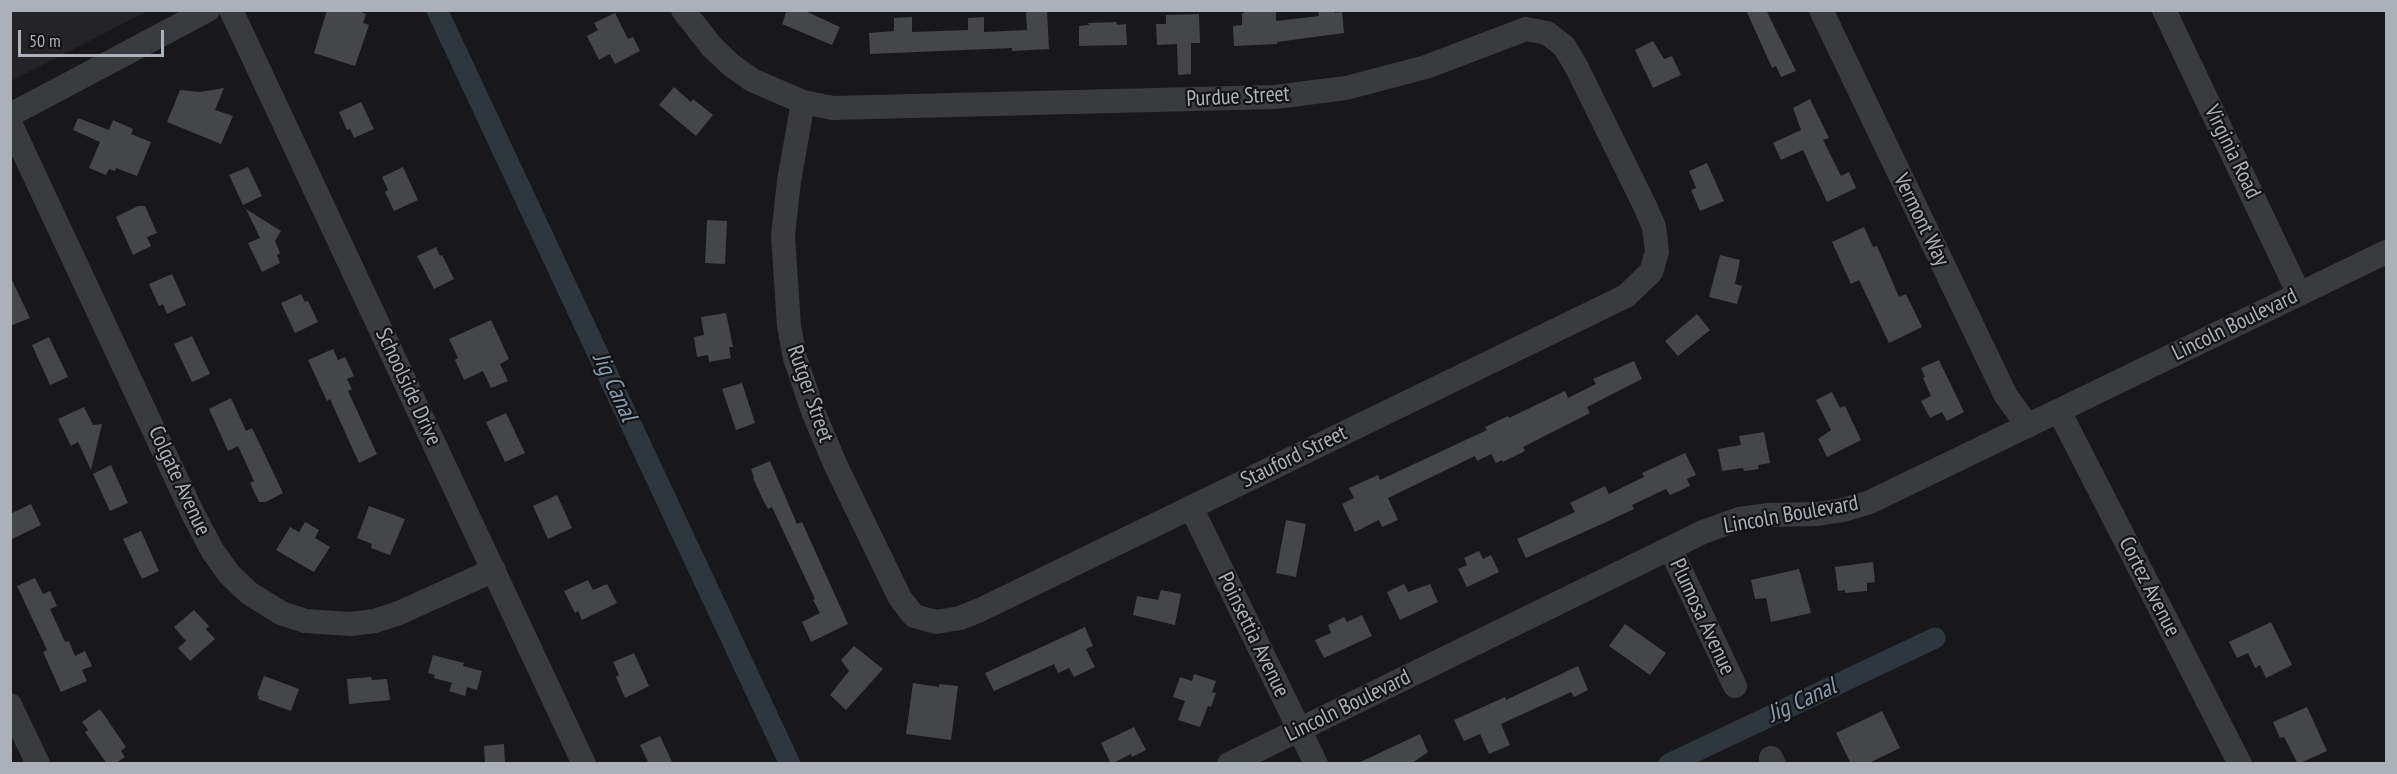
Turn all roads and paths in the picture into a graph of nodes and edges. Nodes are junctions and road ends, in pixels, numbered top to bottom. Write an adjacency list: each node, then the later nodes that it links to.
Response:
1 (208, 10): 7 (street)
2 (231, 10): 16 (street, Schoolside Drive)
3 (683, 10): 6 (street, Purdue Street)
4 (1821, 10): 13 (street, Vermont Way)
5 (2164, 10): 11 (street, Virginia Road)
6 (803, 102): 10 (street, Purdue Street); 17 (street, Rutger Street)
7 (10, 115)
8 (10, 123): 16 (street, Colgate Avenue)
9 (2386, 252): 11 (street, Lincoln Boulevard)
10 (1651, 272): 14 (street, Stauford Street)
11 (2299, 294): 12 (street, Lincoln Boulevard)
12 (2059, 411): 13 (street, Lincoln Boulevard); 25 (street, Cortez Avenue)
13 (2028, 426): 15 (street, Lincoln Boulevard)
14 (1191, 507): 17 (street, Stauford Street); 20 (street, Poinsettia Avenue)
15 (1670, 548): 18 (street, Plumosa Avenue); 20 (street, Lincoln Boulevard)
16 (494, 570): 22 (street, Schoolside Drive)
17 (928, 620)
18 (1735, 686)
19 (10, 705): 21 (street)
20 (1299, 729): 23 (street, Lincoln Boulevard); 24 (street, Poinsettia Avenue)
21 (38, 764)
22 (584, 764)
23 (1229, 764)
24 (1316, 764)
25 (2240, 764)

